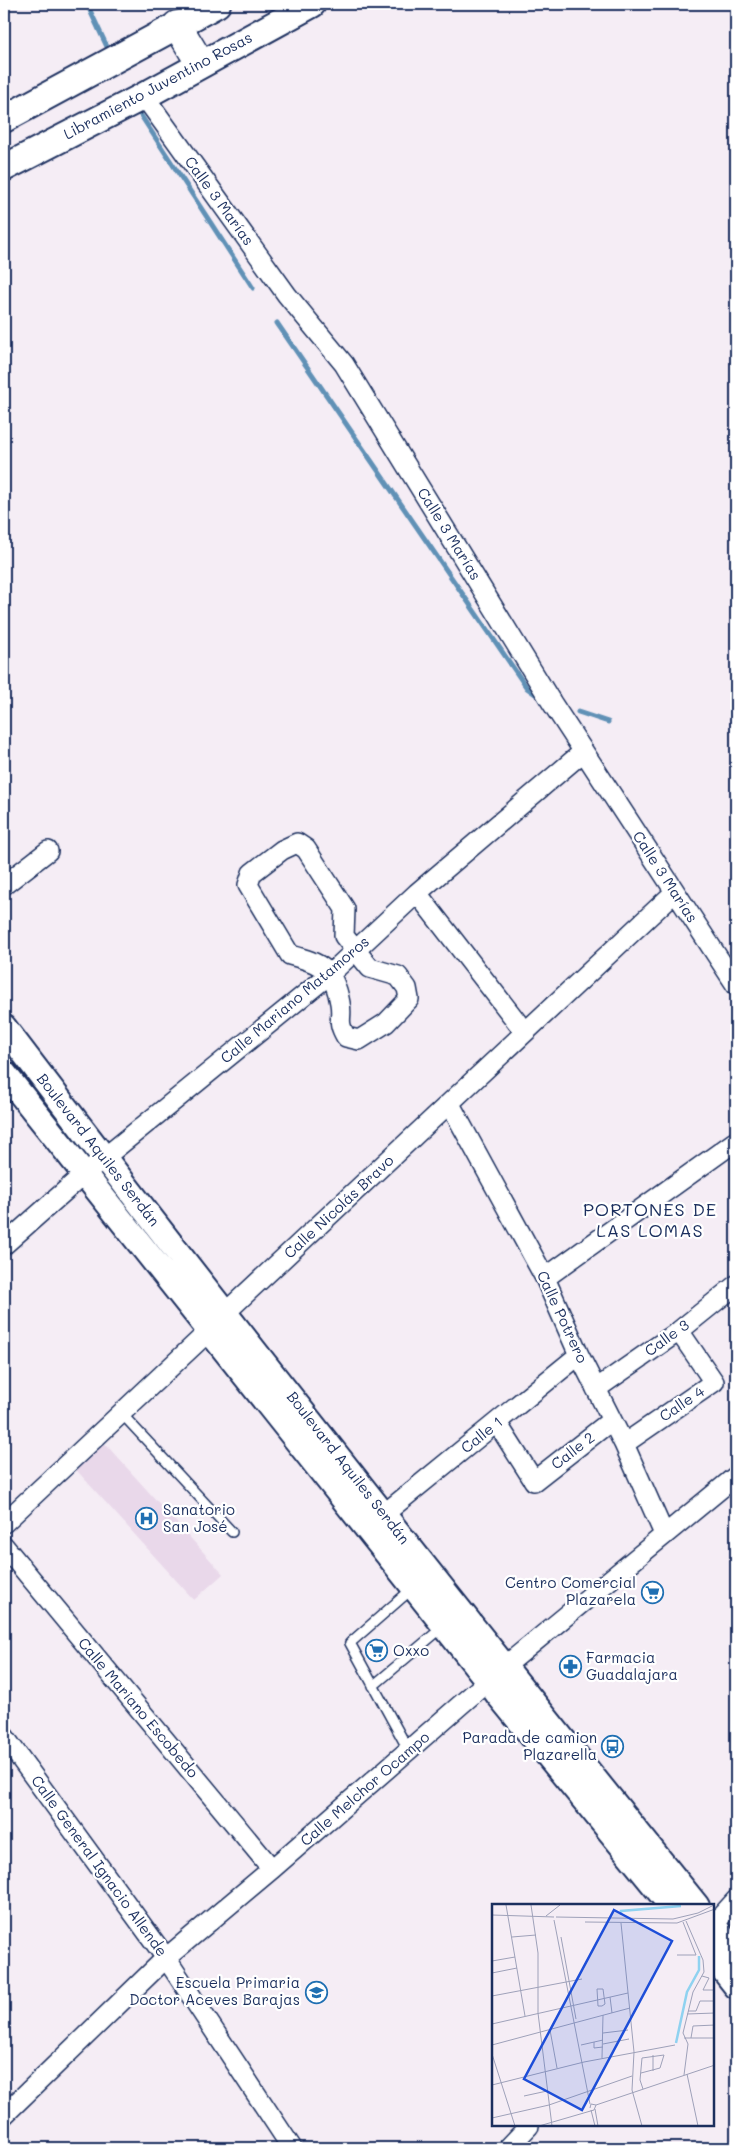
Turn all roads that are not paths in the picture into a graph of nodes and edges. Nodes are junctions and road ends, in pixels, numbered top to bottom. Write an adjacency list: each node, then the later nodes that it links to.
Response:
1 (217, 4): 3 (main road)
2 (312, 4): 4 (main road, Libramiento Juventino Rosas)
3 (177, 25): 4 (main road); 6 (main road)
4 (200, 64): 5 (main road, Libramiento Juventino Rosas)
5 (144, 96): 7 (main road, Libramiento Juventino Rosas); 8 (street, Calle 3 Marías)
6 (4, 119)
7 (4, 168)
8 (583, 752): 11 (street, Calle 3 Marías); 12 (street, Calle Mariano Matamoros)
9 (48, 851): 10 (street)
10 (4, 885)
11 (675, 892): 15 (street, Calle 3 Marías); 17 (street, Calle Nicolás Bravo)
12 (417, 894): 13 (street, Calle Mariano Matamoros); 17 (street)
13 (355, 951): 14 (street, Calle Mariano Matamoros); 14 (street); 14 (street)
14 (330, 974): 21 (street, Calle Mariano Matamoros)
15 (736, 985)
16 (4, 1027): 21 (street, Boulevard Aquiles Serdán)
17 (524, 1031): 19 (street, Calle Nicolás Bravo)
18 (4, 1074): 22 (street, Boulevard Aquiles Serdán)
19 (450, 1104): 24 (street, Calle Potrero); 26 (street, Calle Nicolás Bravo)
20 (736, 1140): 24 (street)
21 (104, 1159): 22 (street, Calle Mariano Matamoros); 26 (street, Boulevard Aquiles Serdán)
22 (84, 1175): 23 (street, Calle Mariano Matamoros); 27 (street, Boulevard Aquiles Serdán)
23 (4, 1245)
24 (545, 1278): 29 (street, Calle Potrero)
25 (736, 1285): 28 (street, Calle 3)
26 (225, 1313): 27 (street, Calle Nicolás Bravo); 36 (street, Boulevard Aquiles Serdán)
27 (209, 1331): 31 (street, Calle Nicolás Bravo); 41 (street, Boulevard Aquiles Serdán)
28 (678, 1331): 30 (street, Calle 3); 34 (street, Calle 4)
29 (579, 1355): 30 (street, Calle Potrero); 33 (street, Calle 1)
30 (596, 1389): 32 (street, Calle Potrero)
31 (121, 1413): 37 (street, Calle Nicolás Bravo); 38 (lane)
32 (612, 1420): 33 (street, Calle 2); 34 (street, Calle Potrero)
33 (497, 1422): 36 (street, Calle 1)
34 (624, 1444): 39 (street, Calle Potrero)
35 (736, 1476): 39 (street, Calle Melchor Ocampo)
36 (384, 1514): 43 (street, Boulevard Aquiles Serdán)
37 (4, 1523)
38 (232, 1532)
39 (664, 1534): 43 (street, Calle Melchor Ocampo)
40 (4, 1546): 47 (street, Calle Mariano Escobedo)
41 (414, 1587): 42 (street, Boulevard Aquiles Serdán); 44 (lane)
42 (444, 1626): 43 (street, Boulevard Aquiles Serdán); 44 (lane)
43 (497, 1674): 46 (street, Calle Melchor Ocampo); 49 (street, Boulevard Aquiles Serdán); 50 (street, Boulevard Aquiles Serdán)
44 (373, 1686): 46 (lane)
45 (4, 1736): 54 (street, Calle General Ignacio Allende)
46 (409, 1751): 47 (street, Calle Melchor Ocampo)
47 (272, 1869): 54 (street, Calle Melchor Ocampo)
48 (736, 1900): 51 (street)
49 (669, 1904)
50 (695, 1904)
51 (715, 1924)
52 (715, 1926): 53 (street)
53 (736, 1953)
54 (166, 1958): 57 (street, Calle Melchor Ocampo); 59 (street, Calle General Ignacio Allende)
55 (715, 1959): 56 (street)
56 (736, 1986)
57 (4, 2115)
58 (528, 2127): 60 (street)
59 (292, 2148)
60 (508, 2148)

